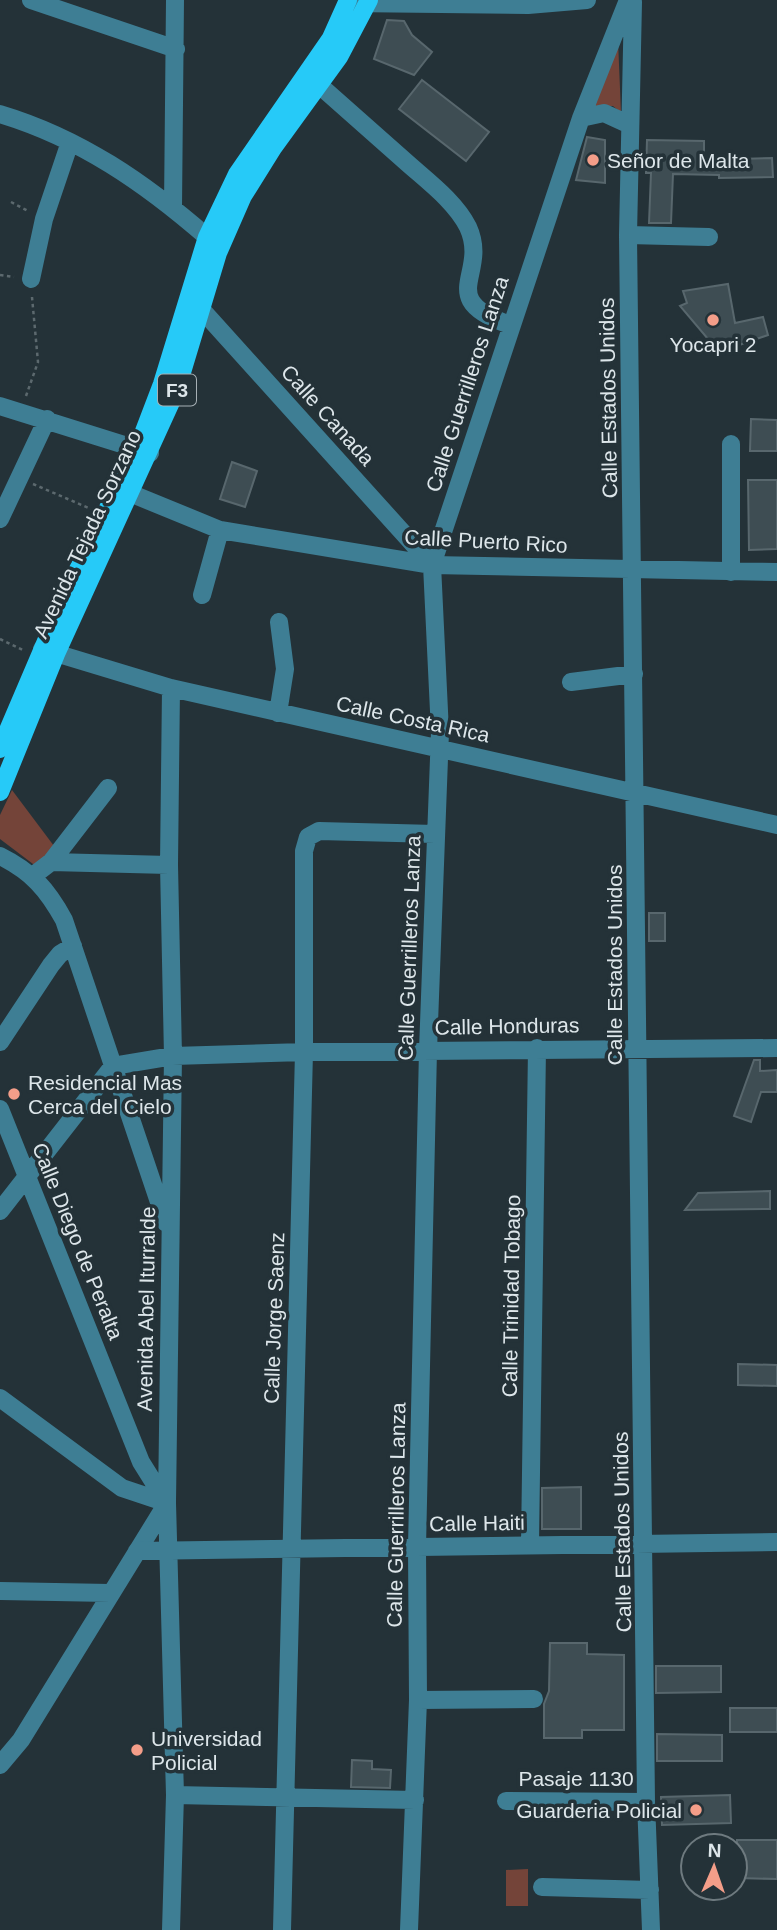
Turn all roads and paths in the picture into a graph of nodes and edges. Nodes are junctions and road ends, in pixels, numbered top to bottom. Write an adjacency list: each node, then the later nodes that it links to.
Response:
1 (30, 0): 9 (street)
2 (89, 0): 9 (street)
3 (174, 0): 10 (street)
4 (587, 0): 8 (street)
5 (630, 0): 13 (street, Calle Guerrilleros Lanza); 14 (street, Calle Estados Unidos)
6 (348, 1): 7 (street); 11 (main road, Avenida Tejada Sorzano / F3)
7 (369, 1): 8 (street); 11 (main road, Avenida Tejada Sorzano / F3)
8 (528, 3)
9 (80, 17): 10 (street)
10 (176, 49): 16 (street)
11 (313, 79): 18 (main road, Avenida Tejada Sorzano / F3); 20 (main road, Avenida Tejada Sorzano / F3); 24 (street)
12 (0, 114): 15 (street)
13 (581, 118): 14 (street); 24 (street, Calle Guerrilleros Lanza)
14 (628, 124): 17 (street, Calle Estados Unidos)
15 (70, 142): 16 (street); 21 (street)
16 (173, 207): 18 (street)
17 (628, 235): 19 (street); 36 (street, Calle Estados Unidos)
18 (207, 237): 20 (street); 22 (main road, Avenida Tejada Sorzano / F3)
19 (709, 237)
20 (218, 253): 23 (main road, Avenida Tejada Sorzano / F3)
21 (31, 279): 26 (path)
22 (190, 296): 23 (street, Calle Canada); 29 (main road, Avenida Tejada Sorzano / F3)
23 (203, 310): 29 (main road, Avenida Tejada Sorzano / F3); 35 (street, Calle Canada)
24 (510, 326): 35 (street, Calle Guerrilleros Lanza)
25 (0, 406): 26 (street)
26 (22, 411): 27 (street)
27 (47, 419): 29 (street); 30 (street)
28 (731, 444): 37 (street)
29 (144, 450): 31 (main road, Avenida Tejada Sorzano / F3)
30 (18, 477): 32 (path); 33 (street)
31 (126, 491): 32 (main road, Avenida Tejada Sorzano / F3); 34 (street, Calle Puerto Rico); 42 (main road, Avenida Tejada Sorzano / F3)
32 (107, 517): 42 (main road, Avenida Tejada Sorzano / F3)
33 (0, 519)
34 (220, 530): 35 (street, Calle Puerto Rico); 39 (street)
35 (432, 565): 36 (street, Calle Puerto Rico); 47 (street, Calle Guerrilleros Lanza)
36 (634, 570): 37 (street, Calle Puerto Rico); 43 (street, Calle Estados Unidos)
37 (731, 572): 38 (street, Calle Puerto Rico)
38 (777, 572)
39 (202, 595)
40 (279, 622): 46 (street)
41 (0, 639): 42 (path)
42 (46, 653): 45 (street, Calle Costa Rica); 48 (main road, Avenida Tejada Sorzano / F3); 50 (main road, Avenida Tejada Sorzano / F3)
43 (634, 674): 44 (street); 51 (street, Calle Estados Unidos)
44 (571, 682)
45 (171, 688): 46 (street, Calle Costa Rica); 56 (street, Avenida Abel Iturralde)
46 (278, 713): 47 (street, Calle Costa Rica)
47 (439, 747): 51 (street, Calle Costa Rica); 53 (street, Calle Guerrilleros Lanza)
48 (0, 749)
49 (108, 788): 55 (street)
50 (0, 792)
51 (636, 792): 52 (street, Calle Costa Rica); 60 (street, Calle Estados Unidos)
52 (777, 825)
53 (435, 834): 63 (street, Calle Guerrilleros Lanza); 64 (street, Calle Jorge Saenz)
54 (0, 856): 57 (street)
55 (51, 862): 56 (street); 57 (street)
56 (169, 865): 65 (street, Avenida Abel Iturralde)
57 (34, 875): 58 (street)
58 (73, 946): 59 (street); 66 (street)
59 (0, 1042)
60 (637, 1047): 61 (street, Calle Honduras); 62 (street, Calle Honduras); 74 (street, Calle Estados Unidos)
61 (537, 1048): 63 (street, Calle Honduras); 75 (street, Calle Trinidad Tobago)
62 (777, 1048)
63 (428, 1050): 64 (street, Calle Honduras); 76 (street, Calle Guerrilleros Lanza)
64 (304, 1052): 65 (street, Calle Honduras); 77 (street, Calle Jorge Saenz)
65 (173, 1056): 66 (street, Calle Honduras); 70 (street, Avenida Abel Iturralde)
66 (113, 1066): 68 (street); 70 (street)
67 (0, 1109): 68 (street, Calle Diego de Peralta)
68 (27, 1174): 69 (street); 72 (street, Calle Diego de Peralta)
69 (0, 1211)
70 (170, 1234): 72 (street, Avenida Abel Iturralde)
71 (0, 1398): 72 (street)
72 (166, 1503): 78 (street); 79 (street, Avenida Abel Iturralde)
73 (777, 1542): 74 (street, Calle Haiti)
74 (646, 1543): 75 (street, Calle Haiti); 89 (street, Calle Estados Unidos)
75 (530, 1544): 76 (street, Calle Haiti)
76 (417, 1547): 77 (street, Calle Haiti); 83 (street, Calle Guerrilleros Lanza)
77 (291, 1549): 79 (street, Calle Haiti); 86 (street, Calle Jorge Saenz)
78 (137, 1551): 79 (street, Calle Haiti); 81 (street)
79 (168, 1552): 85 (street, Avenida Abel Iturralde)
80 (0, 1591): 81 (street)
81 (110, 1593): 84 (street)
82 (534, 1699): 83 (street)
83 (418, 1700): 87 (street, Calle Guerrilleros Lanza)
84 (0, 1765)
85 (175, 1795): 86 (street); 92 (street, Avenida Abel Iturralde)
86 (285, 1796): 87 (street); 93 (street, Calle Jorge Saenz)
87 (415, 1800): 94 (street, Calle Guerrilleros Lanza)
88 (506, 1801): 89 (street, Pasaje 1130)
89 (646, 1802): 91 (street, Calle Estados Unidos)
90 (542, 1886): 91 (street)
91 (650, 1890): 95 (street, Calle Estados Unidos)
92 (171, 1930)
93 (282, 1930)
94 (410, 1930)
95 (651, 1930)

